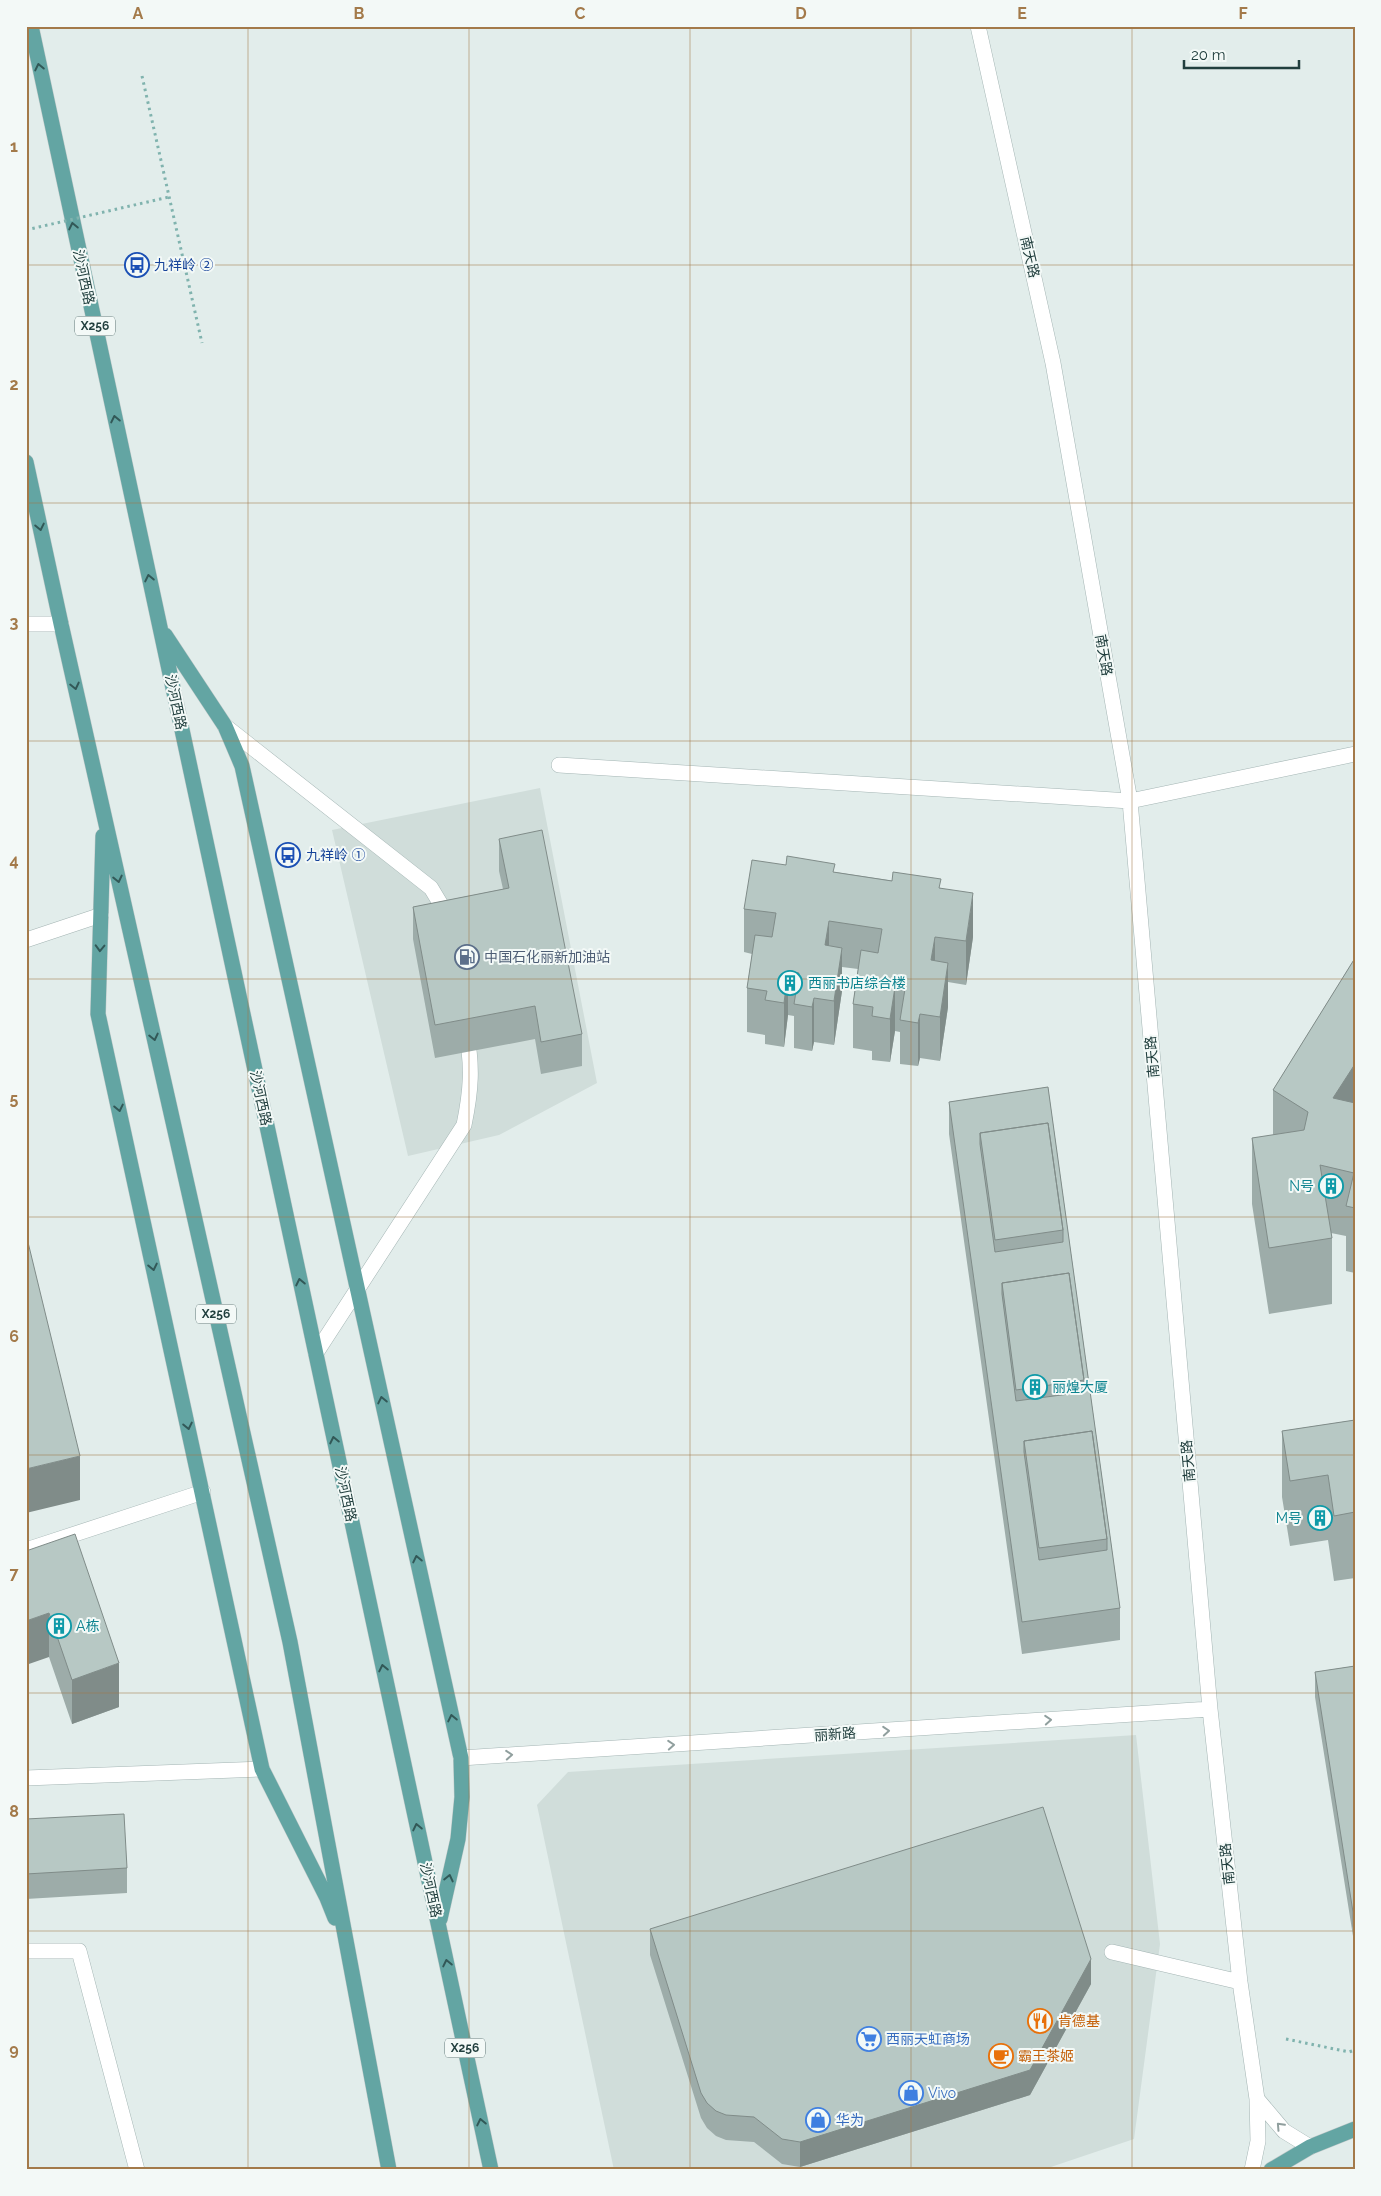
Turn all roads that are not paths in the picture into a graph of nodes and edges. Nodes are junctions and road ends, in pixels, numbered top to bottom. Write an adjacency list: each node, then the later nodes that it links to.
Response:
1 (31, 26): 6 (main road, 沙河西路 / X256, one-way to 1)
2 (978, 26): 10 (street, 南天路)
3 (26, 462): 5 (main road, X256, one-way to 5)
4 (26, 624): 5 (street)
5 (60, 624): 11 (main road, X256, one-way to 11)
6 (159, 626): 7 (main road); 17 (main road, 沙河西路 / X256, one-way to 6)
7 (225, 726): 13 (street); 16 (main road)
8 (1355, 754): 10 (street)
9 (559, 765): 10 (street)
10 (1130, 801): 20 (street, 南天路)
11 (103, 812): 12 (main road); 26 (main road, X256, one-way to 26)
12 (101, 915): 14 (street); 18 (main road, one-way to 18)
13 (448, 936)
14 (26, 940)
15 (464, 1021): 16 (street)
16 (358, 1289): 17 (street); 21 (main road, one-way to 16)
17 (316, 1353): 24 (main road, 沙河西路 / X256, one-way to 17)
18 (202, 1492): 19 (street); 22 (main road)
19 (26, 1550)
20 (1210, 1709): 21 (street, 丽新路, one-way to 20); 28 (street, 南天路)
21 (460, 1758): 24 (main road, one-way to 21)
22 (262, 1769): 23 (street); 26 (main road)
23 (26, 1778)
24 (439, 1926): 34 (main road, 沙河西路 / X256, one-way to 24)
25 (26, 1951): 32 (street)
26 (348, 1951): 33 (main road, X256)
27 (1112, 1952): 28 (street)
28 (1240, 1982): 29 (street, 南天路)
29 (1257, 2099): 31 (street, one-way to 29); 35 (street, 南天路)
30 (1355, 2129): 31 (main road)
31 (1310, 2147): 36 (main road)
32 (137, 2170)
33 (389, 2170)
34 (491, 2170)
35 (1252, 2170)
36 (1271, 2170)

